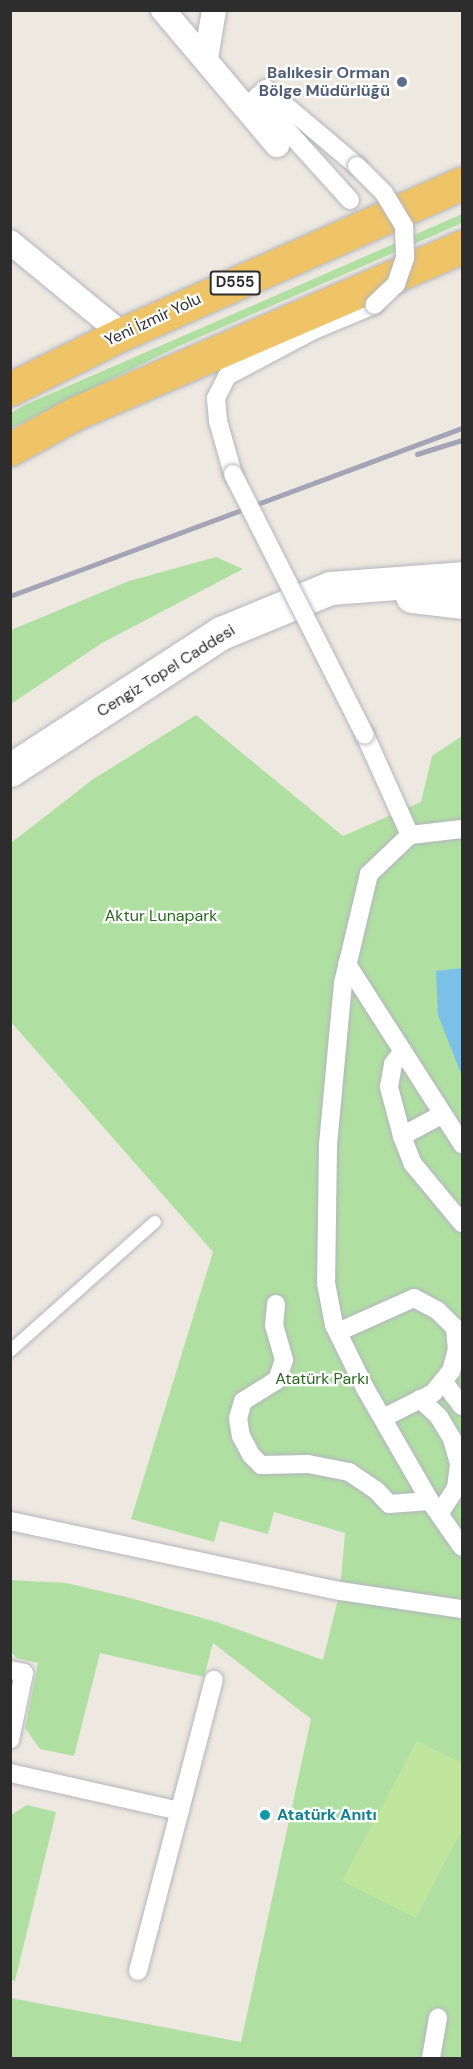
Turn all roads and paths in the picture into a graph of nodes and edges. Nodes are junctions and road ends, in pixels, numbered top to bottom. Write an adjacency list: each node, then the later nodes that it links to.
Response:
1 (163, 10): 3 (street)
2 (214, 10): 3 (street)
3 (206, 58): 4 (street)
4 (277, 145)
5 (462, 183): 9 (highway, Yeni İzmir Yolu / D555)
6 (350, 200): 17 (street, bridge)
7 (10, 242): 9 (street)
8 (462, 247): 11 (highway)
9 (122, 334): 10 (highway, Yeni İzmir Yolu / D555)
10 (10, 389)
11 (10, 449)
12 (462, 578): 13 (main road, Cengiz Topel Caddesi)
13 (330, 588): 14 (main road, Cengiz Topel Caddesi); 15 (main road, Cengiz Topel Caddesi)
14 (462, 602)
15 (10, 770)
16 (462, 829): 17 (street)
17 (410, 835): 18 (street)
18 (347, 964): 19 (street); 26 (street)
19 (403, 1051): 20 (street); 21 (street)
20 (443, 1114): 21 (street); 22 (street)
21 (402, 1136): 24 (street)
22 (462, 1144)
23 (155, 1222): 28 (lane)
24 (462, 1223)
25 (276, 1304): 34 (street)
26 (338, 1332): 27 (street); 32 (street)
27 (459, 1340): 29 (street)
28 (10, 1351)
29 (443, 1381): 30 (street); 31 (street)
30 (420, 1399): 32 (street); 33 (street)
31 (462, 1406)
32 (383, 1418): 34 (street)
33 (460, 1485): 34 (street)
34 (435, 1508): 36 (street)
35 (10, 1521): 37 (street)
36 (462, 1547)
37 (462, 1609)
38 (10, 1670): 40 (street)
39 (214, 1680): 42 (street)
40 (10, 1740)
41 (10, 1773): 42 (street)
42 (180, 1811): 43 (street)
43 (138, 1971)
44 (438, 2018): 45 (street)
45 (431, 2058)

